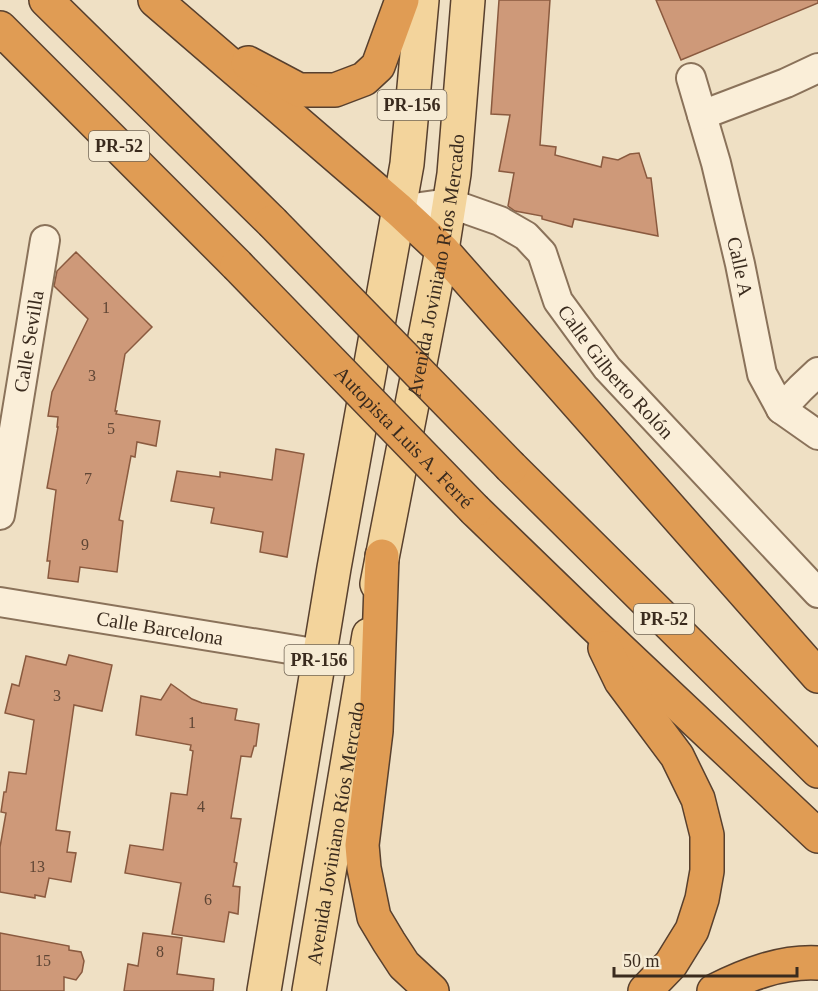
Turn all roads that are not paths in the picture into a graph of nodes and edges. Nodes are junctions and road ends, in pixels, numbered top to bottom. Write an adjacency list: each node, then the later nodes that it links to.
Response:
1 (46, 0): 25 (highway, PR-52, bridge)
2 (155, 0): 7 (highway)
3 (402, 0): 7 (highway)
4 (422, 0): 12 (main road, PR-156)
5 (468, 0): 11 (main road, Avenida Joviniano Ríos Mercado / PR-156)
6 (0, 27): 22 (highway, Autopista Luis A. Ferré / PR-52, bridge)
7 (194, 34): 12 (highway)
8 (818, 68): 10 (street)
9 (692, 78): 10 (street, Calle A)
10 (702, 115): 16 (street, Calle A)
11 (449, 203): 12 (street, Calle Gilberto Rolón); 14 (main road, Avenida Joviniano Ríos Mercado / PR-156); 20 (street, Calle Gilberto Rolón)
12 (399, 210): 14 (highway); 23 (main road, PR-156)
13 (45, 240): 18 (street, Calle Sevilla)
14 (442, 250): 19 (main road, Avenida Joviniano Ríos Mercado / PR-156); 24 (highway)
15 (818, 372): 16 (street)
16 (781, 409): 17 (street, Calle A)
17 (818, 435)
18 (0, 515)
19 (382, 556): 29 (main road, Avenida Joviniano Ríos Mercado / PR-156); 30 (highway)
20 (818, 593)
21 (0, 602): 23 (street, Calle Barcelona)
22 (594, 625): 26 (highway, Autopista Luis A. Ferré / PR-52); 31 (highway)
23 (320, 654): 28 (main road, PR-156)
24 (818, 676)
25 (818, 771)
26 (818, 836)
27 (818, 963): 32 (highway)
28 (264, 991)
29 (309, 991)
30 (432, 991)
31 (645, 991)
32 (714, 991)

